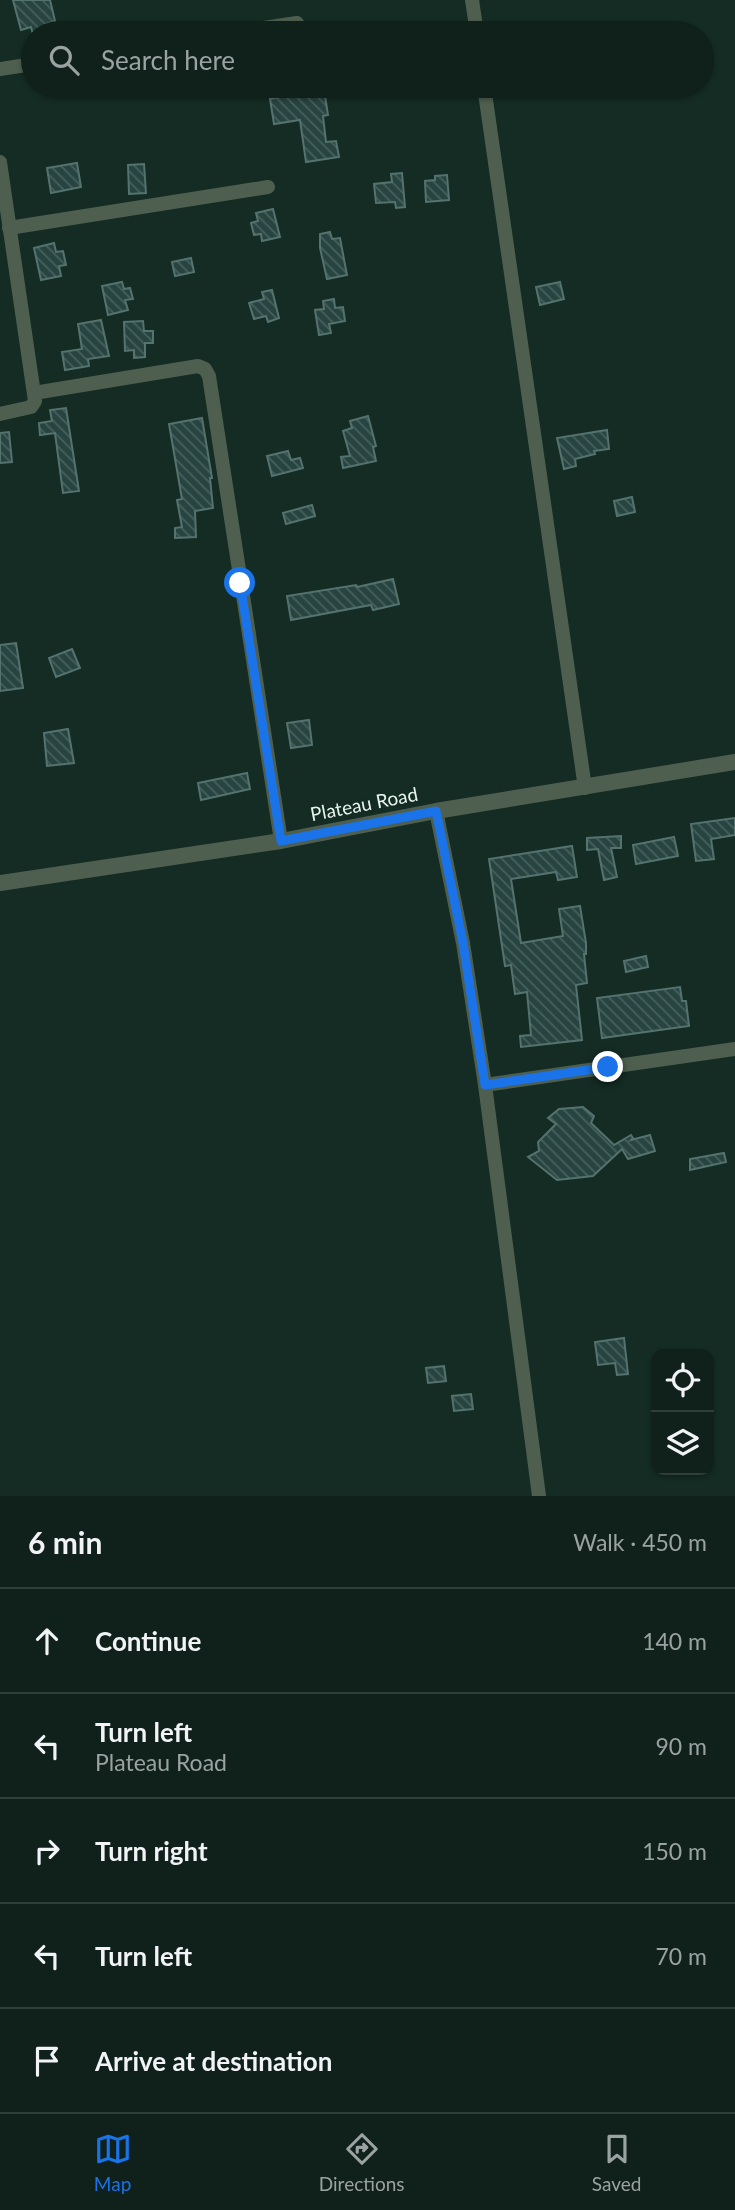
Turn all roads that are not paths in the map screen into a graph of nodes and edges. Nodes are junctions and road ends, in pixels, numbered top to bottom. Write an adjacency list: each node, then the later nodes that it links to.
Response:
1 (472, 0): 2 (street)
2 (475, 21)
3 (21, 66): 4 (street)
4 (0, 69)
5 (486, 98): 12 (street)
6 (0, 162): 8 (street)
7 (268, 187): 8 (street)
8 (9, 228): 9 (street)
9 (34, 393): 10 (street); 14 (street)
10 (0, 414)
11 (735, 762): 12 (street, Plateau Road)
12 (585, 788): 13 (street, Plateau Road)
13 (436, 811): 14 (street, Plateau Road); 17 (street)
14 (281, 841): 15 (street, Plateau Road)
15 (0, 883)
16 (735, 1049): 17 (street)
17 (485, 1085): 18 (street)
18 (538, 1496)

